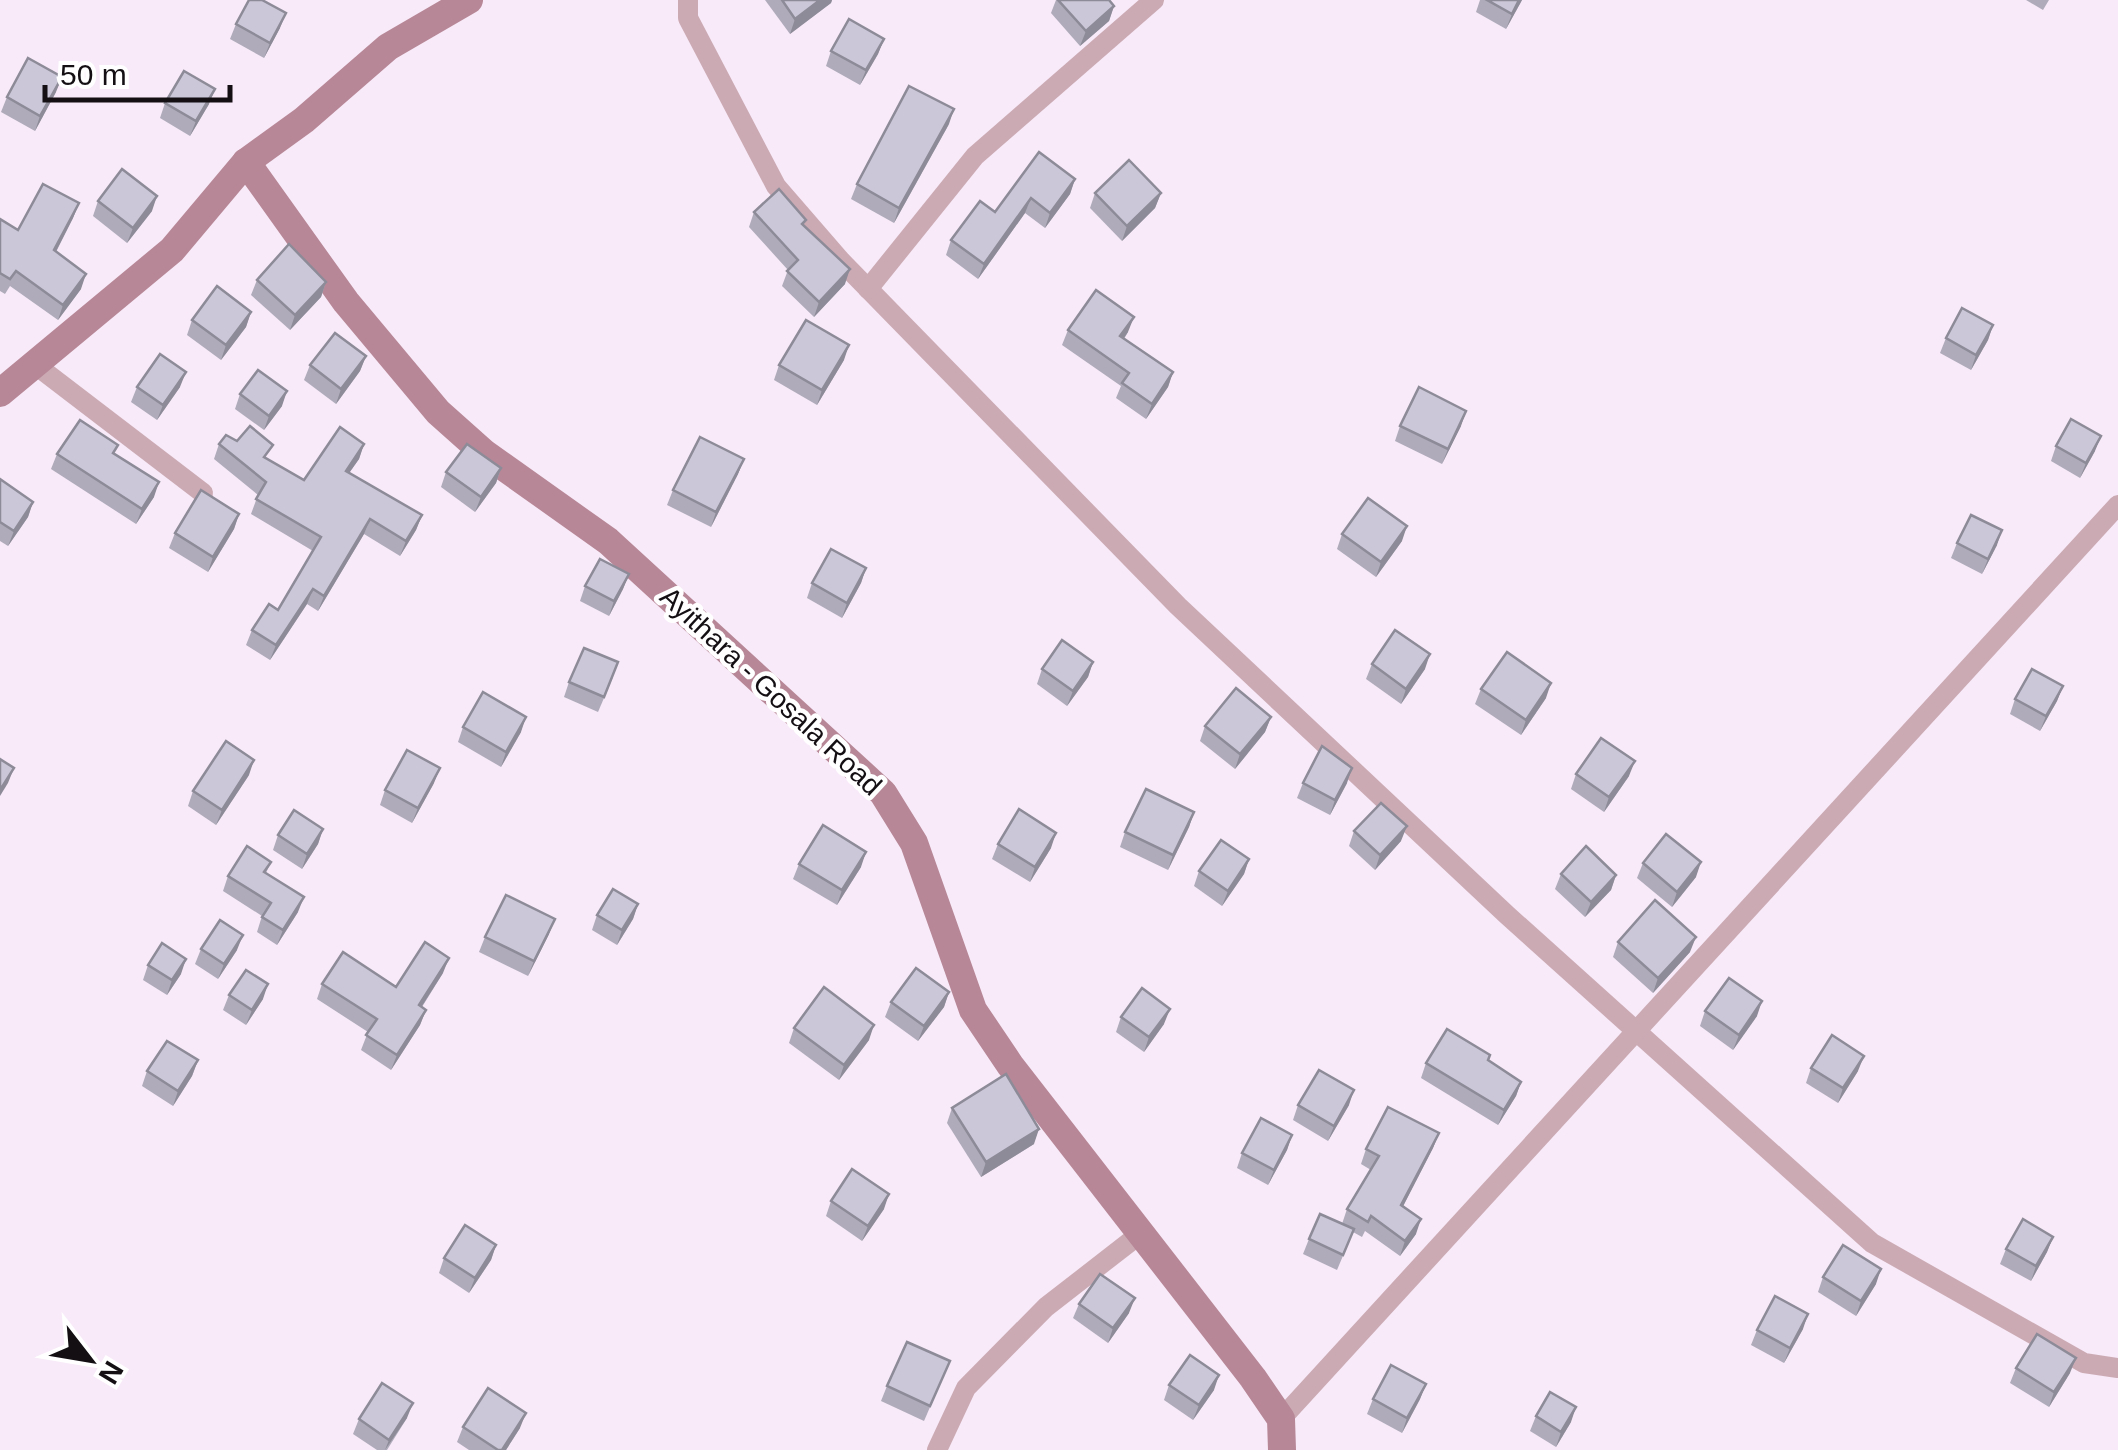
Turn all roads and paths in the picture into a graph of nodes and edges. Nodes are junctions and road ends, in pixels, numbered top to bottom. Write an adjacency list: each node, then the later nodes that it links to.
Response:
1 (468, 0): 4 (main road)
2 (688, 0): 5 (street)
3 (1154, 0): 5 (street)
4 (246, 162): 6 (main road); 11 (main road, Ayithara - Gosala Road)
5 (868, 288): 10 (street)
6 (37, 366): 7 (main road); 8 (street)
7 (0, 393)
8 (203, 494)
9 (2118, 504): 10 (street)
10 (1638, 1028): 12 (street); 13 (street)
11 (1140, 1234): 13 (main road, Ayithara - Gosala Road); 14 (street)
12 (2118, 1368)
13 (1281, 1419): 15 (main road)
14 (937, 1450)
15 (1282, 1450)

